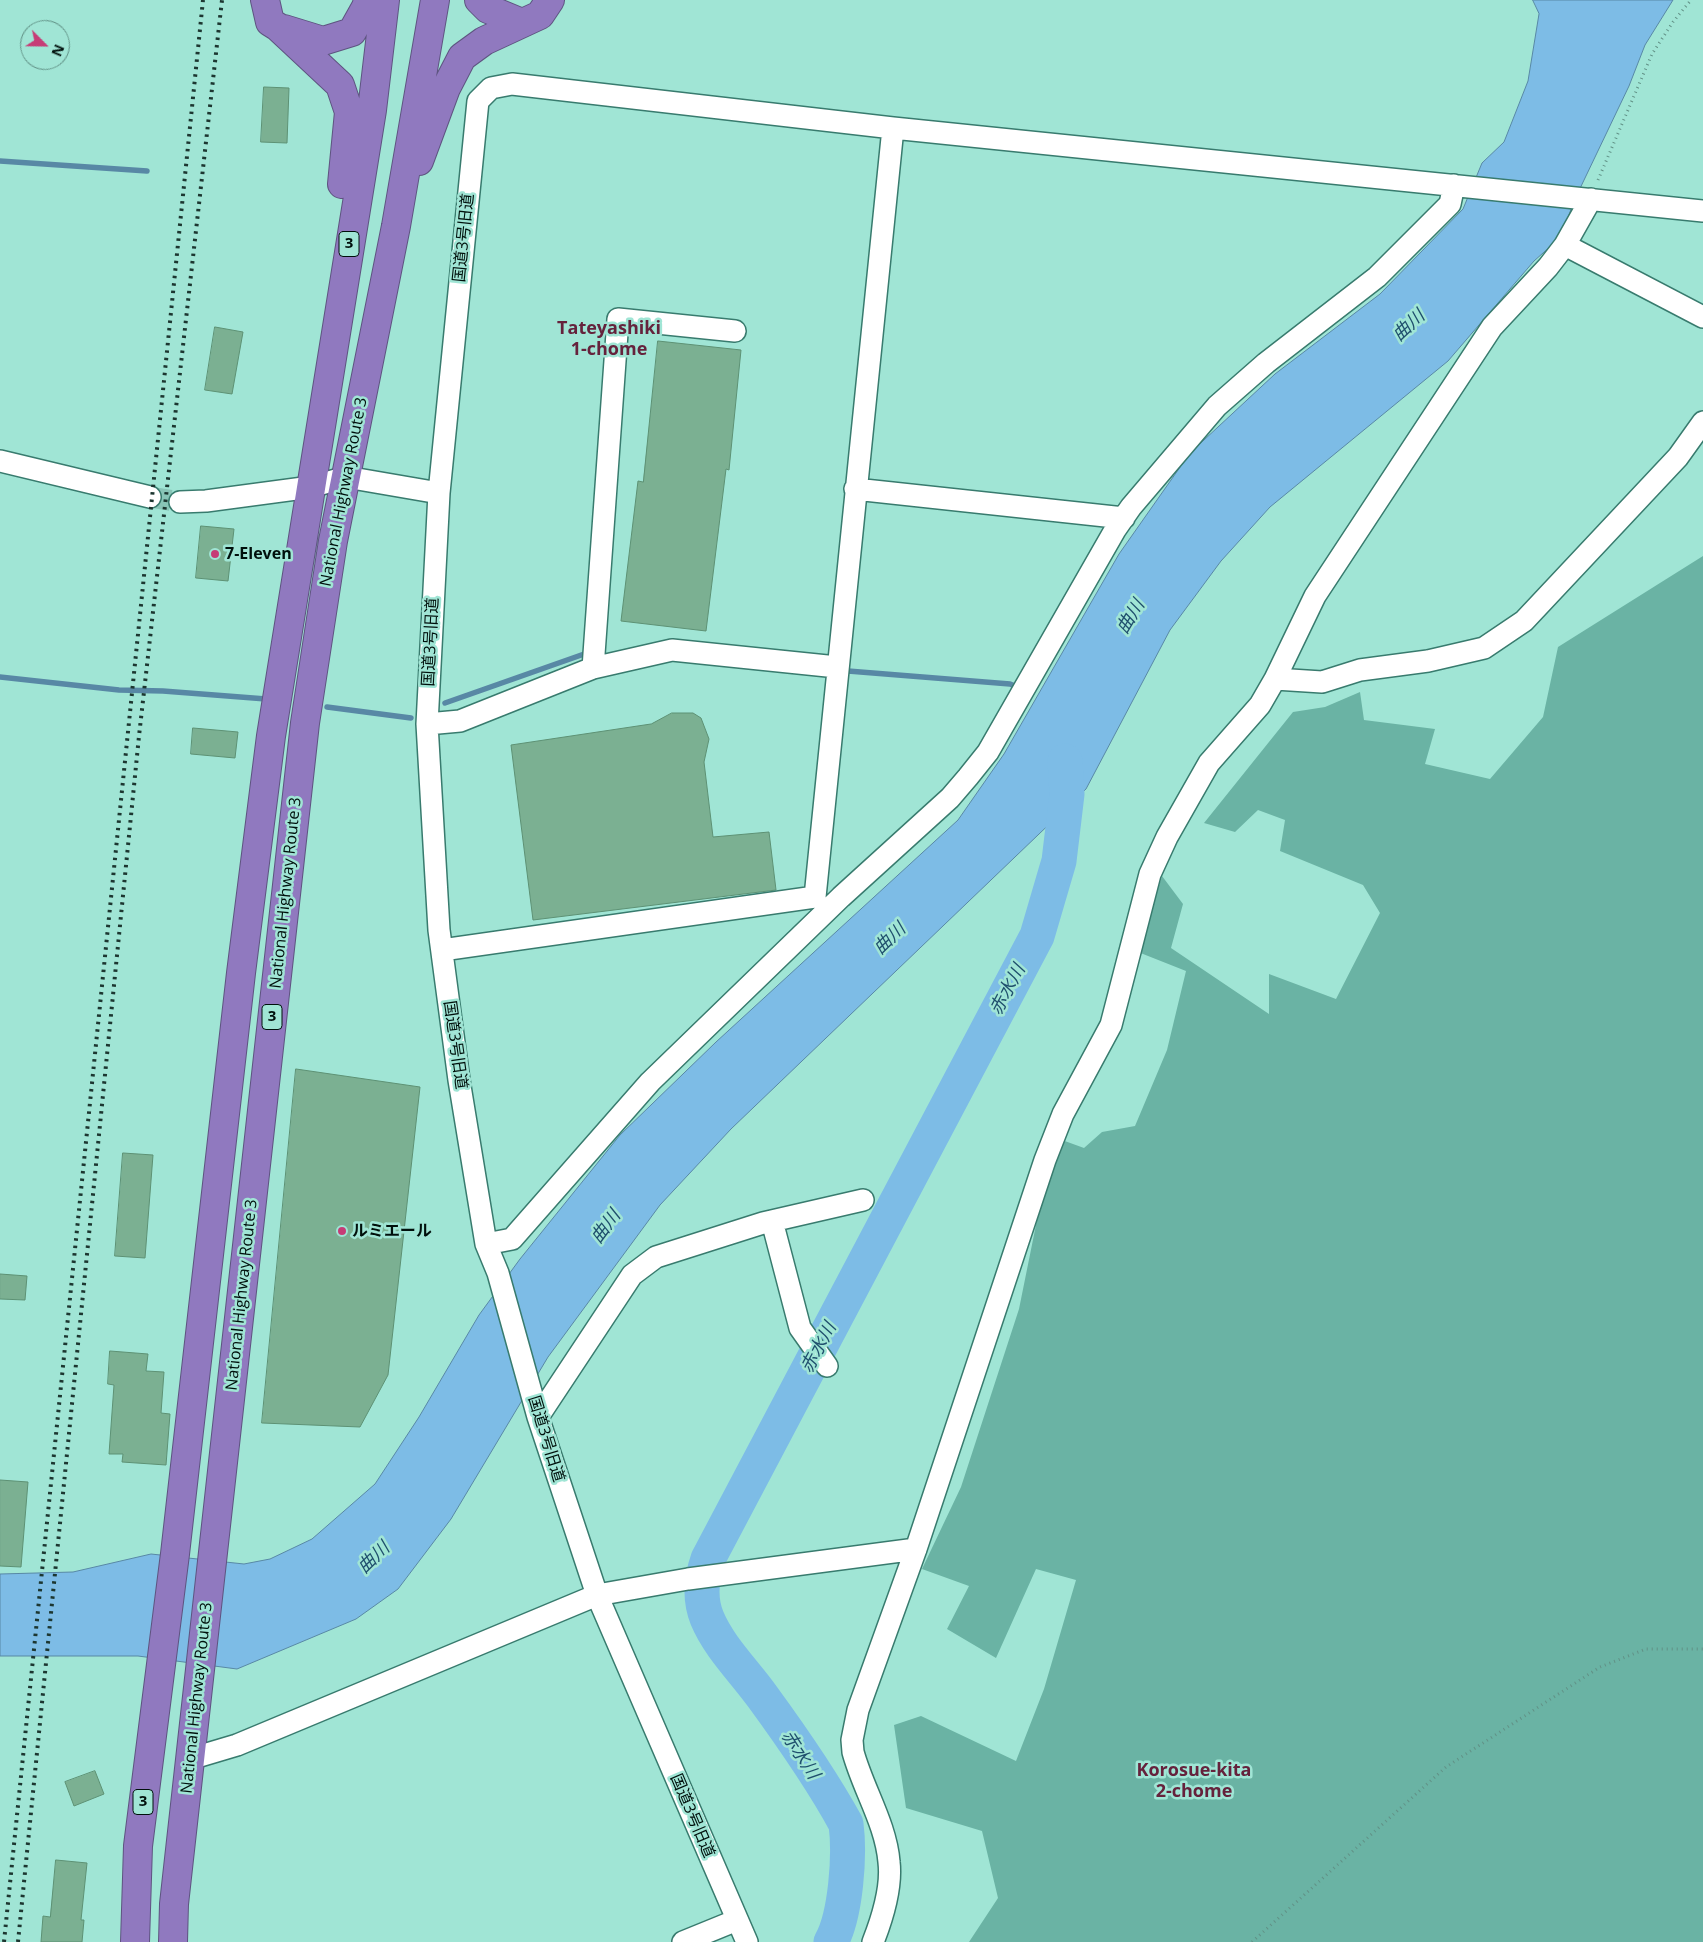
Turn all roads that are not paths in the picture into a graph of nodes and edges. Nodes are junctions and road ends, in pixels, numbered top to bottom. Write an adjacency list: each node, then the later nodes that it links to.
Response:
1 (265, 0): 8 (highway)
2 (368, 0): 8 (highway)
3 (385, 0): 16 (highway, National Highway Route 3 / 3)
4 (434, 0): 13 (highway, National Highway Route 3 / 3)
5 (479, 0): 7 (highway)
6 (550, 0): 7 (highway)
7 (522, 24): 13 (highway)
8 (278, 27): 16 (highway)
9 (893, 128): 10 (street); 22 (street); 23 (street, 国道3号旧道)
10 (1458, 185): 11 (street); 26 (street)
11 (1586, 199): 12 (street); 14 (street)
12 (1703, 211)
13 (396, 226): 20 (highway, National Highway Route 3 / 3)
14 (1565, 245): 15 (street); 29 (street)
15 (1703, 317)
16 (334, 330): 21 (highway, National Highway Route 3 / 3)
17 (735, 330): 28 (street)
18 (1703, 422): 29 (street)
19 (0, 462): 24 (street)
20 (346, 477): 21 (street); 23 (street); 39 (highway, National Highway Route 3 / 3)
21 (311, 487): 25 (street); 41 (highway, National Highway Route 3 / 3)
22 (855, 489): 26 (street); 27 (street)
23 (439, 493): 30 (street, 国道3号旧道)
24 (150, 497)
25 (180, 502)
26 (1124, 518): 34 (street)
27 (837, 667): 28 (street); 31 (street)
28 (593, 668): 30 (street)
29 (1275, 679): 37 (street)
30 (427, 724): 31 (street, 国道3号旧道)
31 (442, 950): 34 (street, 国道3号旧道)
32 (863, 1200): 33 (street)
33 (772, 1221): 35 (street); 36 (street)
34 (486, 1244): 36 (street, 国道3号旧道)
35 (827, 1366)
36 (538, 1417): 38 (street, 国道3号旧道)
37 (916, 1549): 38 (street); 45 (street)
38 (597, 1595): 39 (street); 40 (street, 国道3号旧道)
39 (190, 1759): 42 (highway, National Highway Route 3 / 3)
40 (737, 1920): 43 (street); 44 (street, 国道3号旧道)
41 (135, 1942)
42 (173, 1942)
43 (683, 1942)
44 (747, 1942)
45 (873, 1942)

